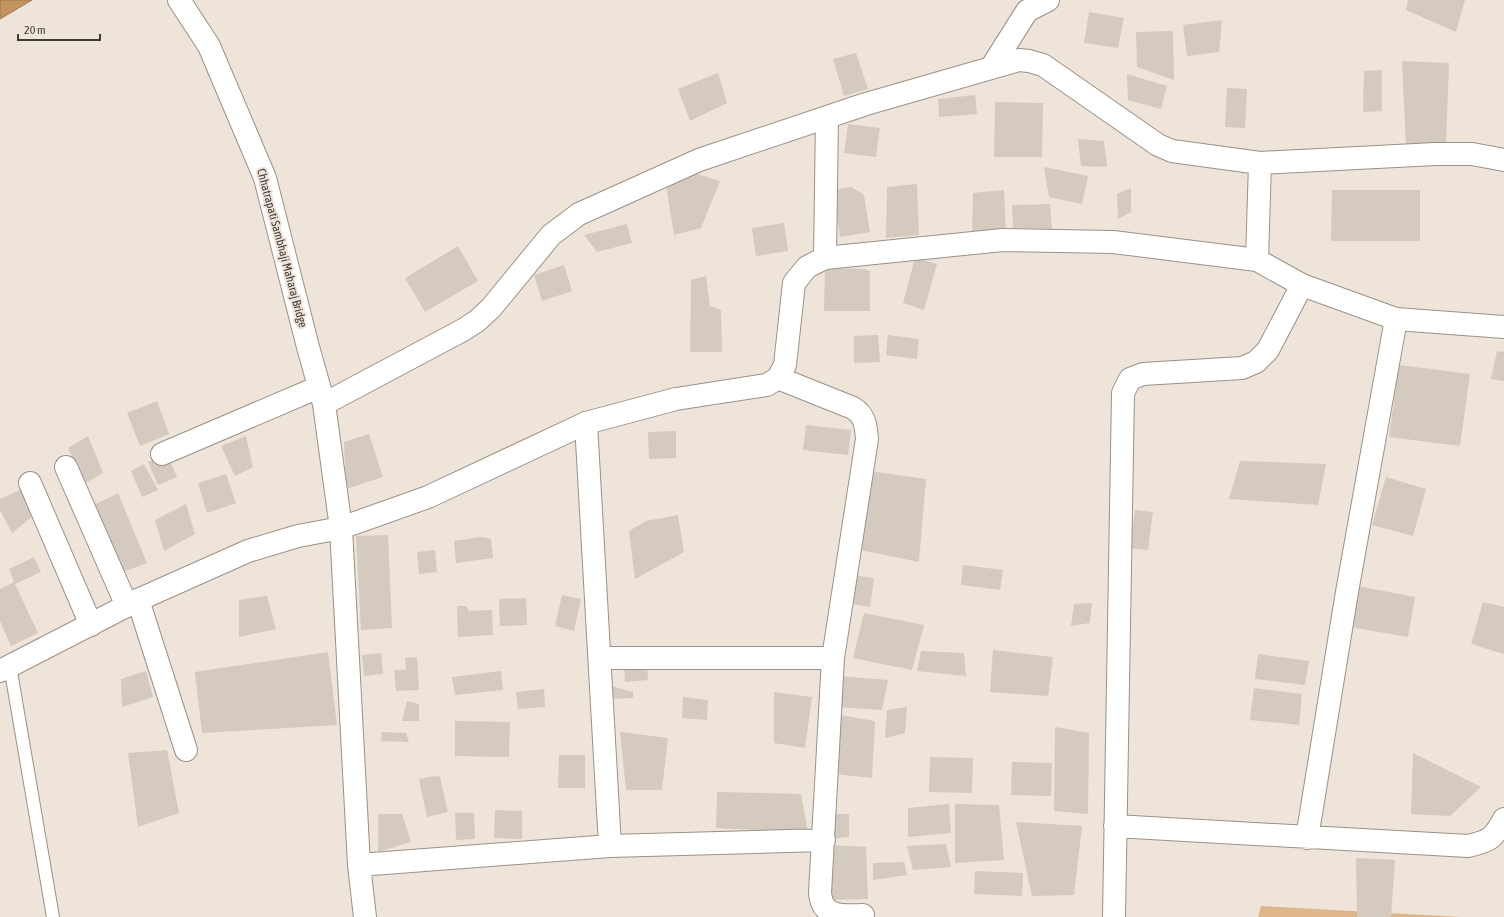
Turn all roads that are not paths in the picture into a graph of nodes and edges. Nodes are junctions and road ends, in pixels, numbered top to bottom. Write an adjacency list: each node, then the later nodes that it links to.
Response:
1 (179, 0): 13 (street, Chhatrapati Sambhaji Maharaj Bridge)
2 (1048, 0): 3 (street)
3 (991, 68): 4 (street); 6 (street)
4 (827, 117): 7 (street); 13 (street)
5 (1504, 160): 6 (street)
6 (1260, 162): 8 (street)
7 (825, 258): 8 (street); 12 (street)
8 (1257, 260): 9 (street)
9 (1302, 285): 10 (street); 26 (street)
10 (1396, 319): 11 (street); 27 (street)
11 (1504, 327)
12 (778, 378): 14 (street); 22 (street)
13 (321, 395): 15 (street); 18 (street, Chhatrapati Sambhaji Maharaj Bridge)
14 (586, 423): 18 (street); 21 (street)
15 (162, 454)
16 (66, 467): 19 (street)
17 (30, 482): 20 (street)
18 (341, 528): 19 (street); 30 (street, Chhatrapati Sambhaji Maharaj Bridge)
19 (133, 603): 20 (street); 24 (street)
20 (90, 624): 23 (street)
21 (600, 658): 22 (street); 29 (street)
22 (833, 658): 28 (street)
23 (5, 669): 32 (lane)
24 (186, 750)
25 (1504, 819): 27 (street)
26 (1115, 826): 27 (street); 34 (street)
27 (1307, 838)
28 (824, 840): 29 (street); 31 (street)
29 (610, 846): 30 (street)
30 (359, 865): 33 (street, Chhatrapati Sambhaji Maharaj Bridge)
31 (863, 915)
32 (53, 917)
33 (365, 917)
34 (1114, 917)

